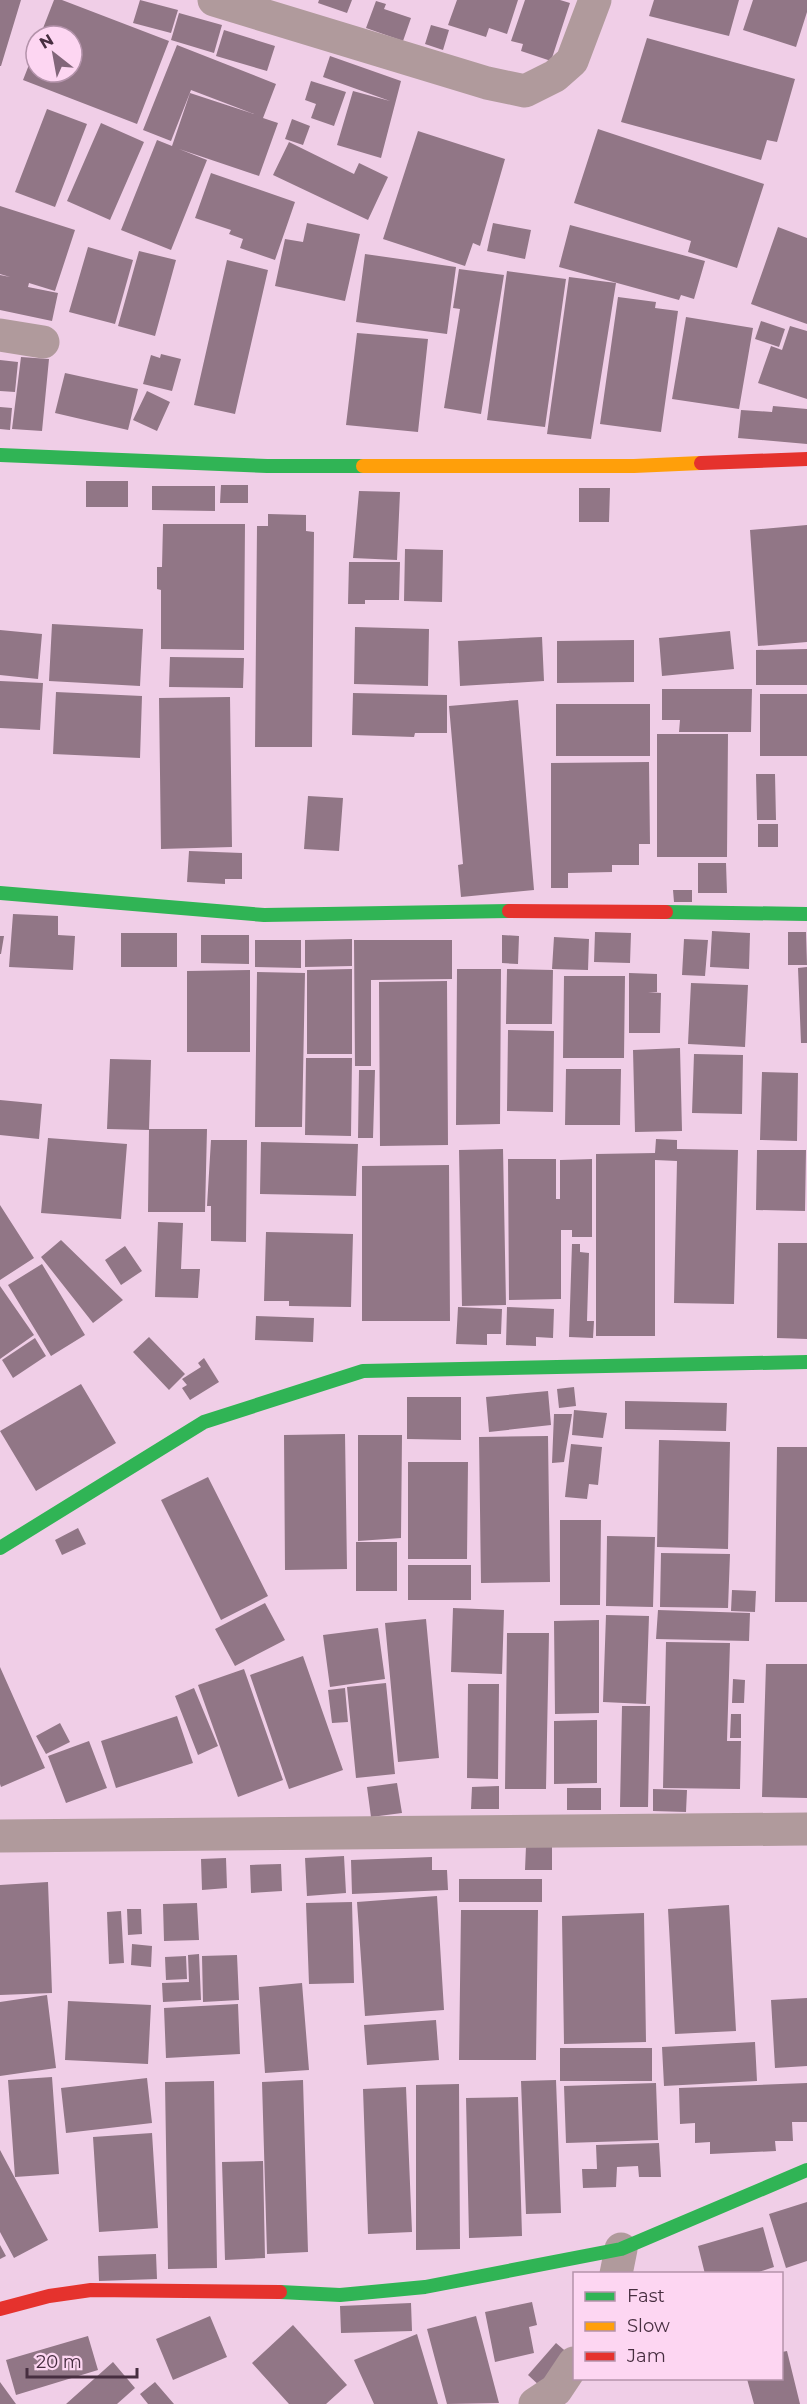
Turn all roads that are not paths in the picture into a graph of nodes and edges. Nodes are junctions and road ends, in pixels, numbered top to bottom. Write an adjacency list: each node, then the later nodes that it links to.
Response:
1 (214, 0): 2 (street)
2 (595, 0)
3 (0, 334): 4 (street)
4 (43, 342)
5 (0, 455): 6 (street)
6 (807, 459)
7 (0, 893): 8 (street)
8 (807, 914)
9 (807, 1362): 10 (street)
10 (0, 1548)
11 (807, 1829): 12 (street)
12 (0, 1836)
13 (807, 2170): 14 (street)
14 (618, 2261): 15 (street)
15 (0, 2309)
16 (573, 2365): 17 (street)
17 (550, 2400)

